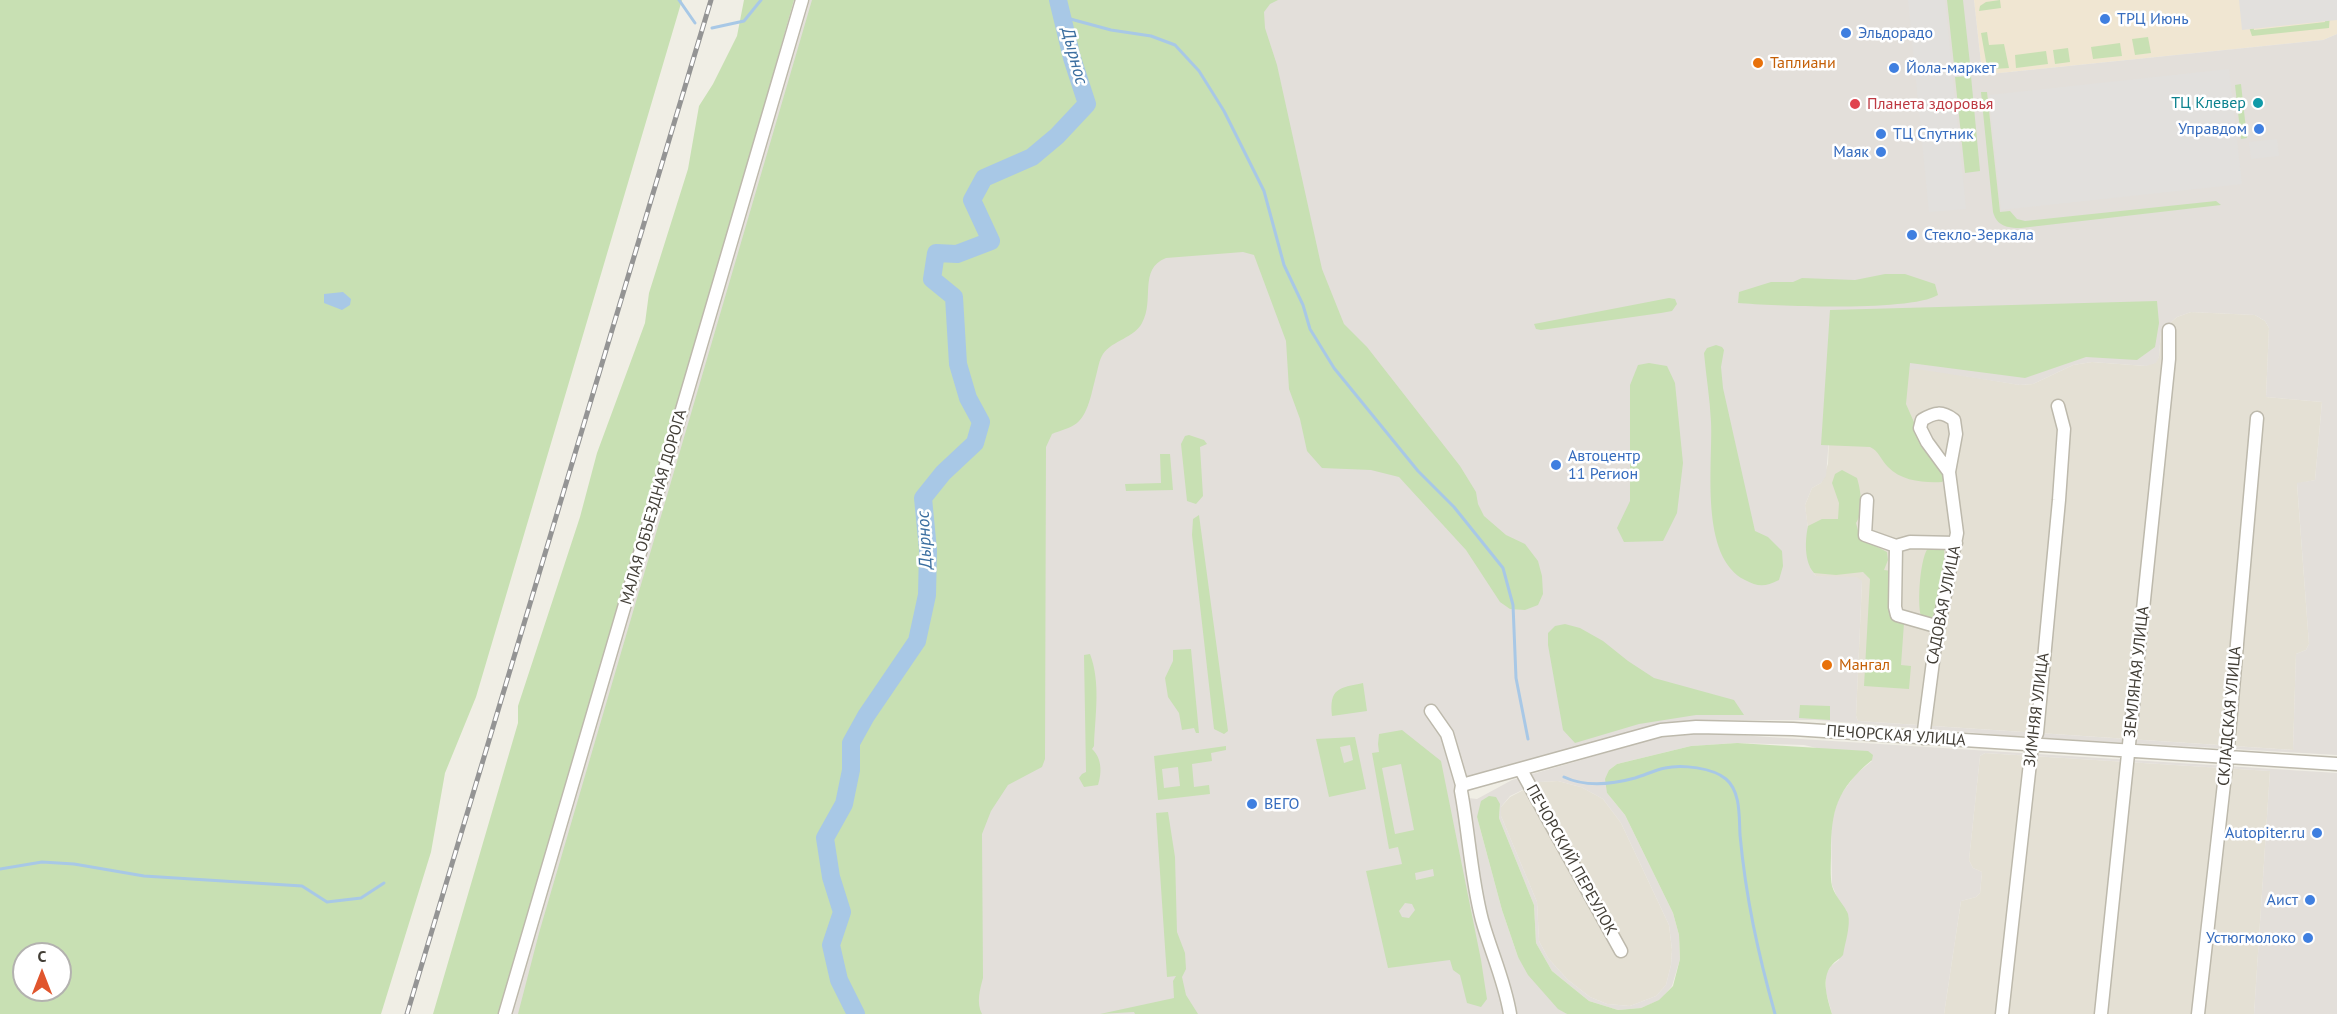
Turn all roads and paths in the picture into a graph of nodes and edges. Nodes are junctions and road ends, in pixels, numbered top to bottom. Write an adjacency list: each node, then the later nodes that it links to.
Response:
1 (802, 0): 19 (street, МАЛАЯ ОБЪЕЗДНАЯ ДОРОГА)
2 (2169, 330): 13 (street, ЗЕМЛЯНАЯ УЛИЦА)
3 (2058, 405): 12 (street, ЗИМНЯЯ УЛИЦА)
4 (2257, 418): 14 (street, СКЛАДСКАЯ УЛИЦА)
5 (1949, 472): 5 (street, САДОВАЯ УЛИЦА); 7 (street, САДОВАЯ УЛИЦА)
6 (1867, 500): 8 (street)
7 (1956, 543): 8 (street); 9 (street, САДОВАЯ УЛИЦА)
8 (1896, 546): 9 (street)
9 (1939, 627): 11 (street, САДОВАЯ УЛИЦА)
10 (1431, 711): 17 (street)
11 (1923, 738): 12 (street, ПЕЧОРСКАЯ УЛИЦА); 16 (street, ПЕЧОРСКАЯ УЛИЦА)
12 (2032, 745): 13 (street, ПЕЧОРСКАЯ УЛИЦА); 21 (street, ЗИМНЯЯ УЛИЦА)
13 (2129, 751): 14 (street, ПЕЧОРСКАЯ УЛИЦА); 22 (street, ЗЕМЛЯНАЯ УЛИЦА)
14 (2227, 757): 15 (street, ПЕЧОРСКАЯ УЛИЦА); 23 (street, СКЛАДСКАЯ УЛИЦА)
15 (2337, 764)
16 (1521, 770): 17 (street, ПЕЧОРСКАЯ УЛИЦА); 18 (street, ПЕЧОРСКИЙ ПЕРЕУЛОК)
17 (1461, 788): 20 (street)
18 (1621, 951)
19 (505, 1014)
20 (1510, 1014)
21 (2002, 1014)
22 (2101, 1014)
23 (2198, 1014)

